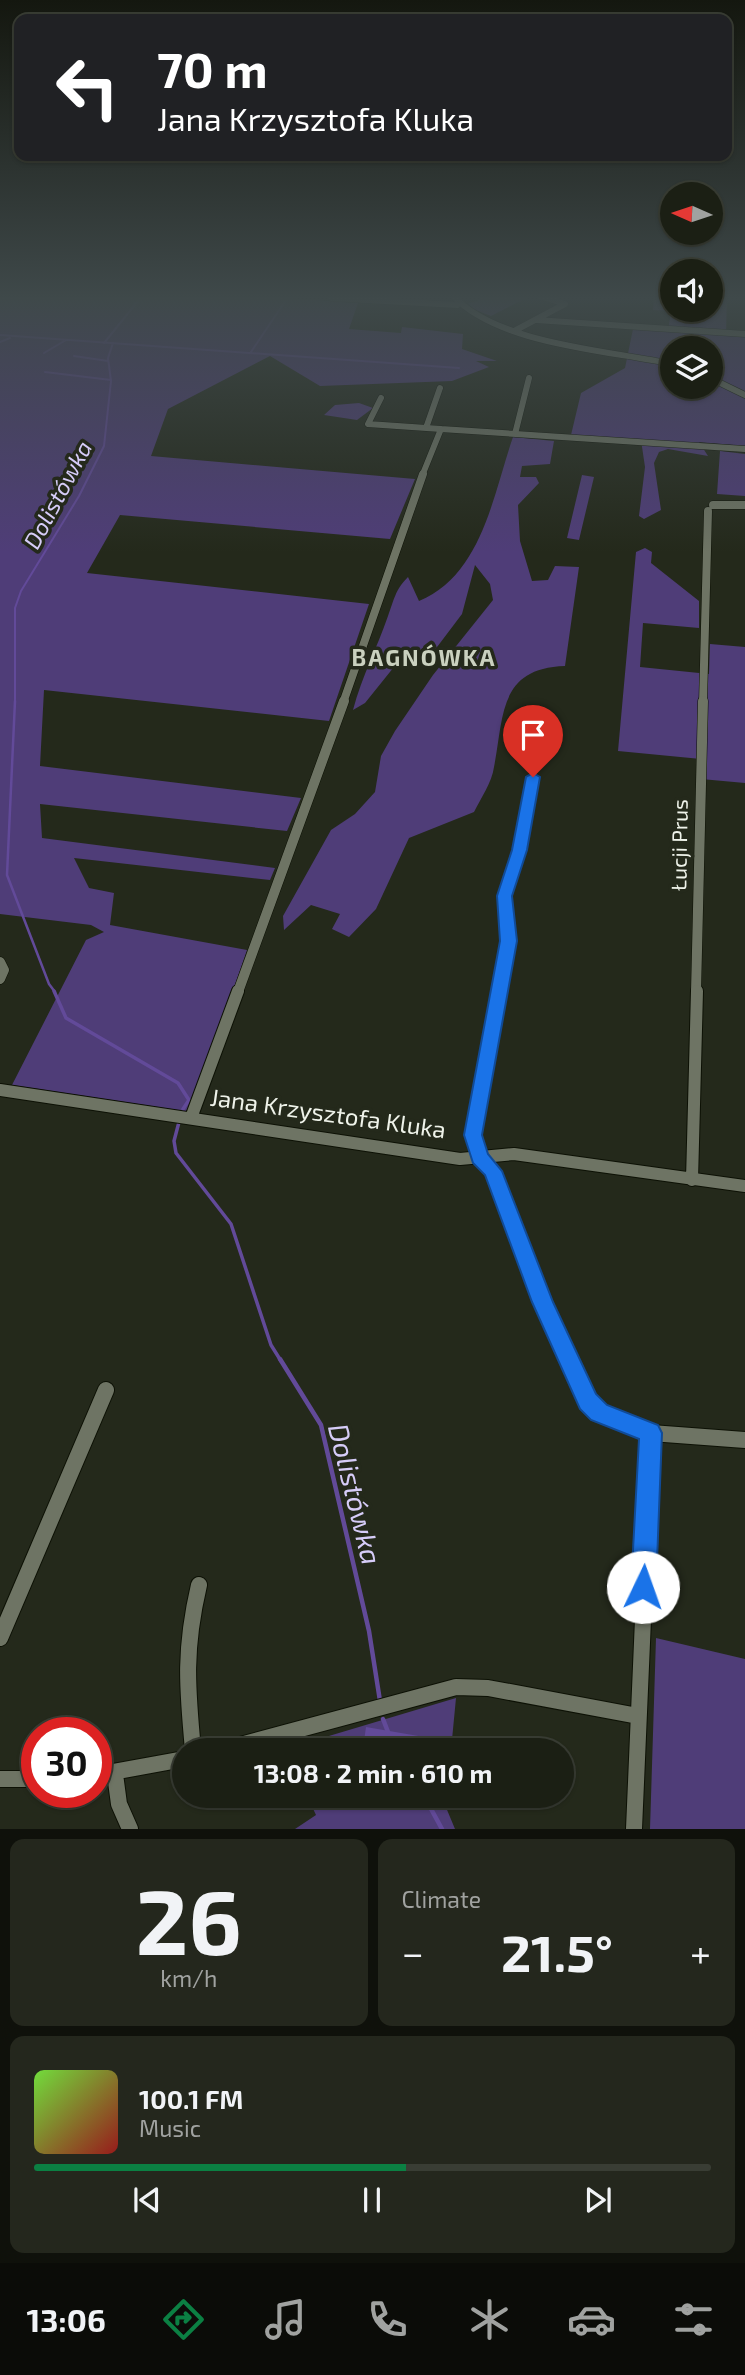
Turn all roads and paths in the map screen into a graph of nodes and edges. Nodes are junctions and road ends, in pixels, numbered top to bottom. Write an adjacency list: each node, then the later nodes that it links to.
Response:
1 (528, 381): 8 (street)
2 (723, 384): 4 (street)
3 (440, 388): 6 (street)
4 (745, 395)
5 (381, 398): 6 (street)
6 (426, 428): 7 (street)
7 (441, 429): 8 (street); 15 (street)
8 (515, 435): 9 (street)
9 (745, 449)
10 (745, 505): 17 (street, Łucji Prus)
11 (533, 777): 16 (street)
12 (0, 962): 13 (street)
13 (0, 979)
14 (0, 1090): 15 (street, Jana Krzysztofa Kluka)
15 (191, 1118): 16 (street, Jana Krzysztofa Kluka)
16 (480, 1158): 17 (street, Jana Krzysztofa Kluka); 20 (street)
17 (692, 1180): 18 (street, Jana Krzysztofa Kluka)
18 (745, 1186)
19 (106, 1390): 23 (street)
20 (650, 1433): 21 (street); 24 (street)
21 (745, 1440)
22 (199, 1586): 25 (street)
23 (0, 1638)
24 (638, 1716): 26 (street); 33 (street)
25 (191, 1738)
26 (267, 1738)
27 (172, 1762): 29 (street)
28 (112, 1774): 29 (street)
29 (115, 1774): 32 (street)
30 (0, 1779): 31 (street)
31 (21, 1779)
32 (130, 1829)
33 (634, 1829)

